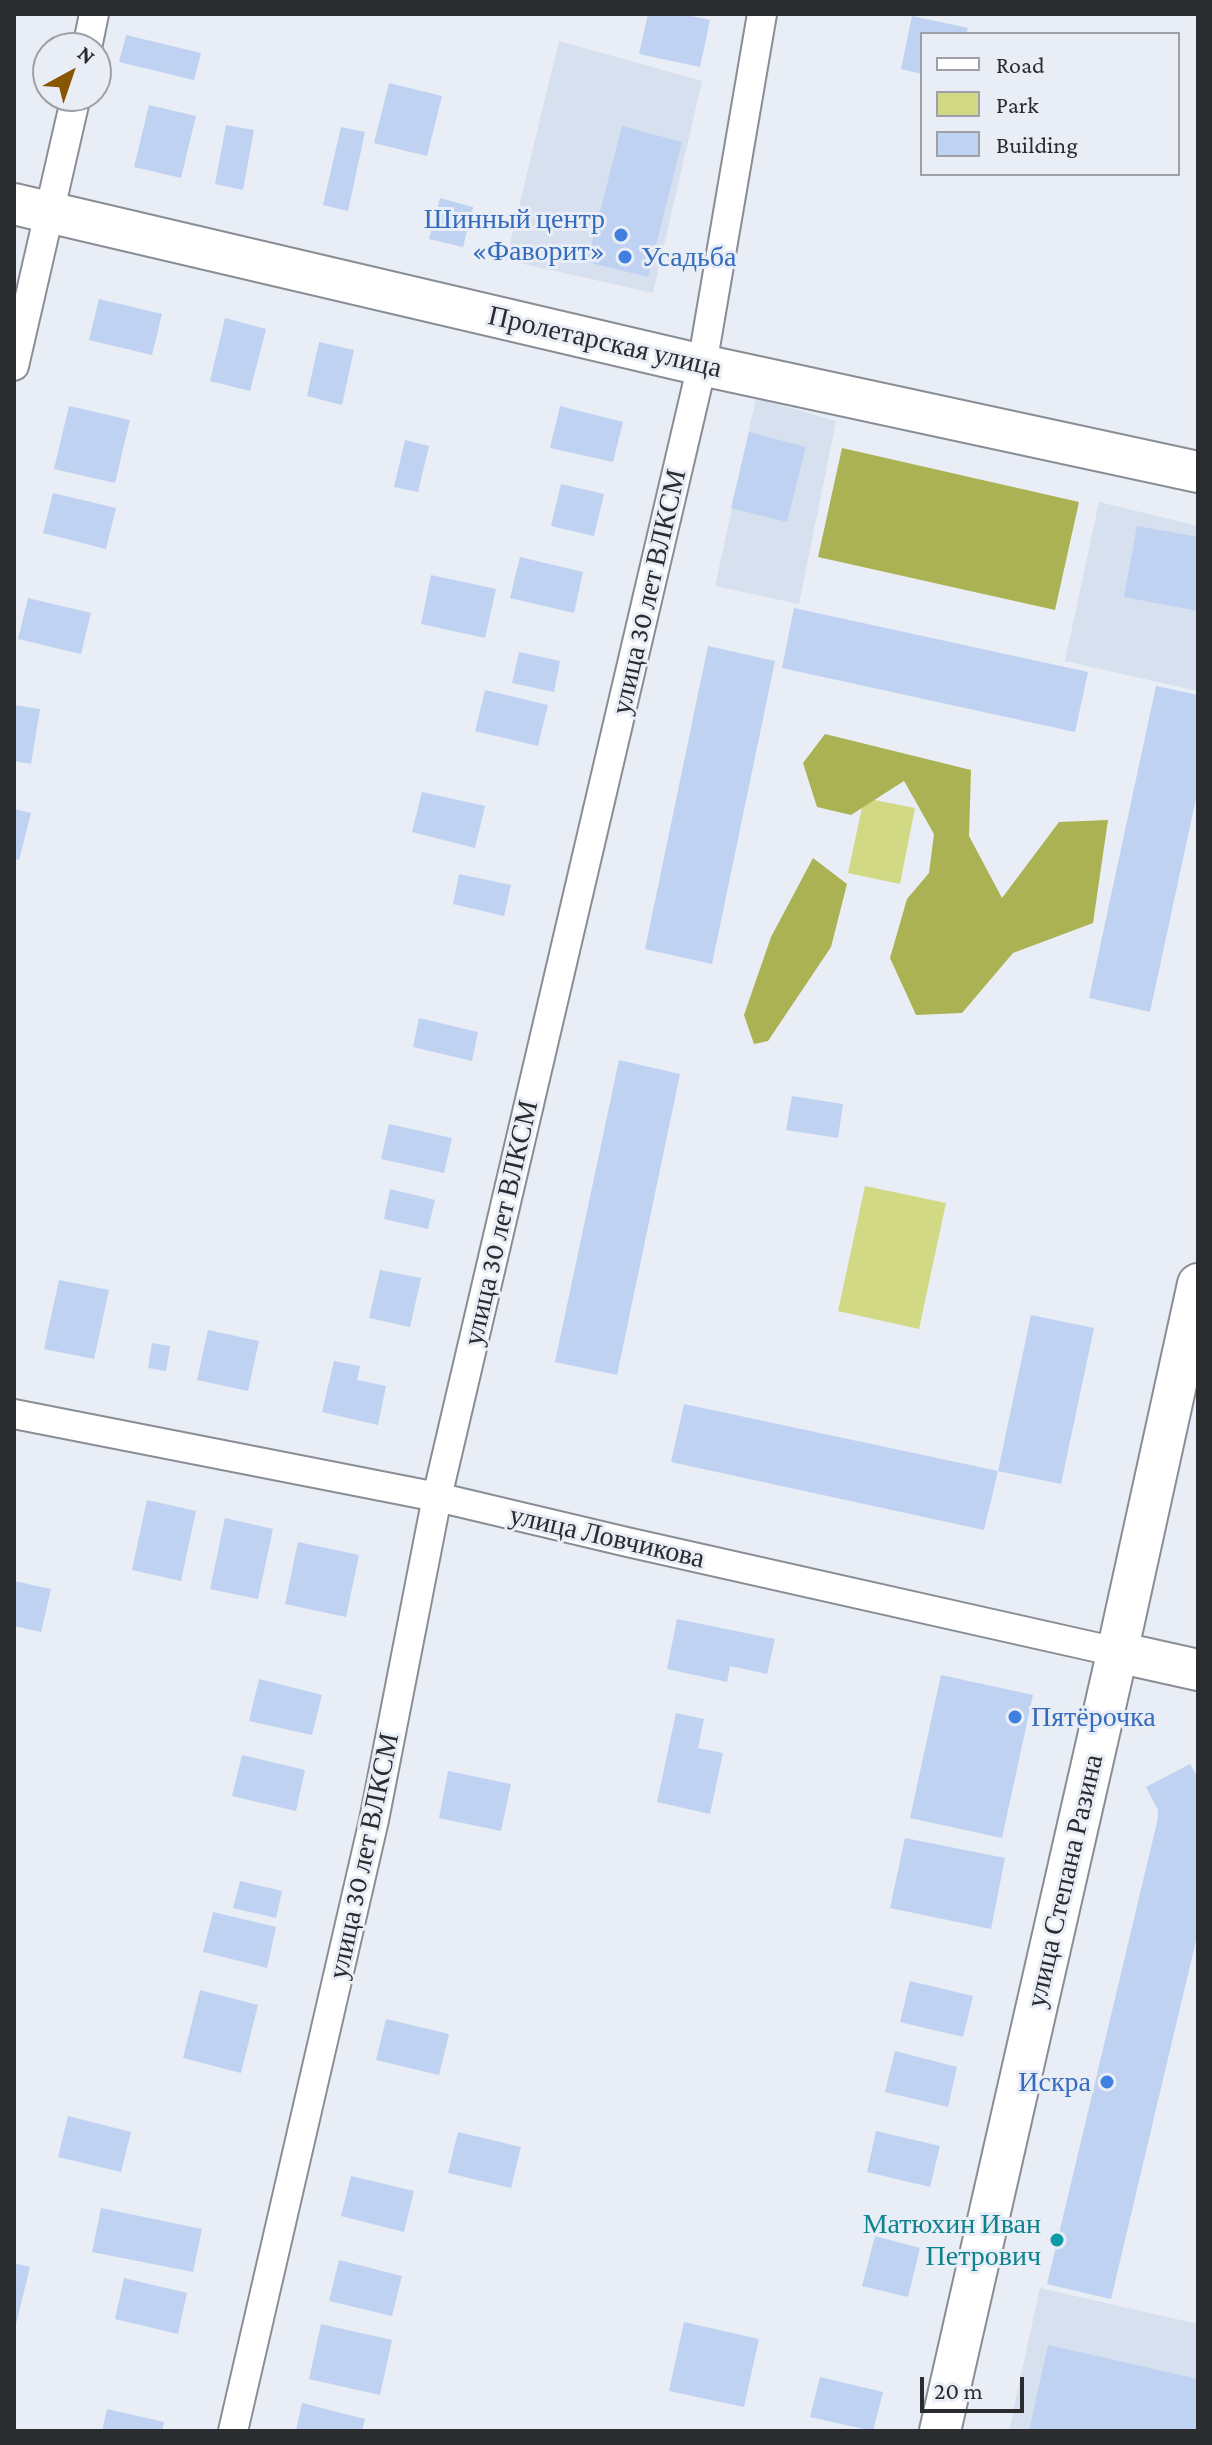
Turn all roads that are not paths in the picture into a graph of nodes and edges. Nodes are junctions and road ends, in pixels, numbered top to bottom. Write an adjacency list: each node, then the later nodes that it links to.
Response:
1 (762, 14): 4 (street, улица 30 лет ВЛКСМ)
2 (70, 112): 3 (street)
3 (32, 208): 4 (street, Пролетарская улица); 5 (street)
4 (702, 365): 6 (street, Пролетарская улица); 9 (street, улица 30 лет ВЛКСМ)
5 (14, 366)
6 (1198, 472)
7 (1198, 1284): 10 (street, улица Степана Разина)
8 (14, 1414): 9 (street, улица Ловчикова)
9 (437, 1497): 10 (street, улица Ловчикова); 12 (street, улица 30 лет ВЛКСМ)
10 (1117, 1652): 11 (street, улица Ловчикова); 13 (street, улица Степана Разина)
11 (1198, 1670)
12 (233, 2431)
13 (940, 2431)

